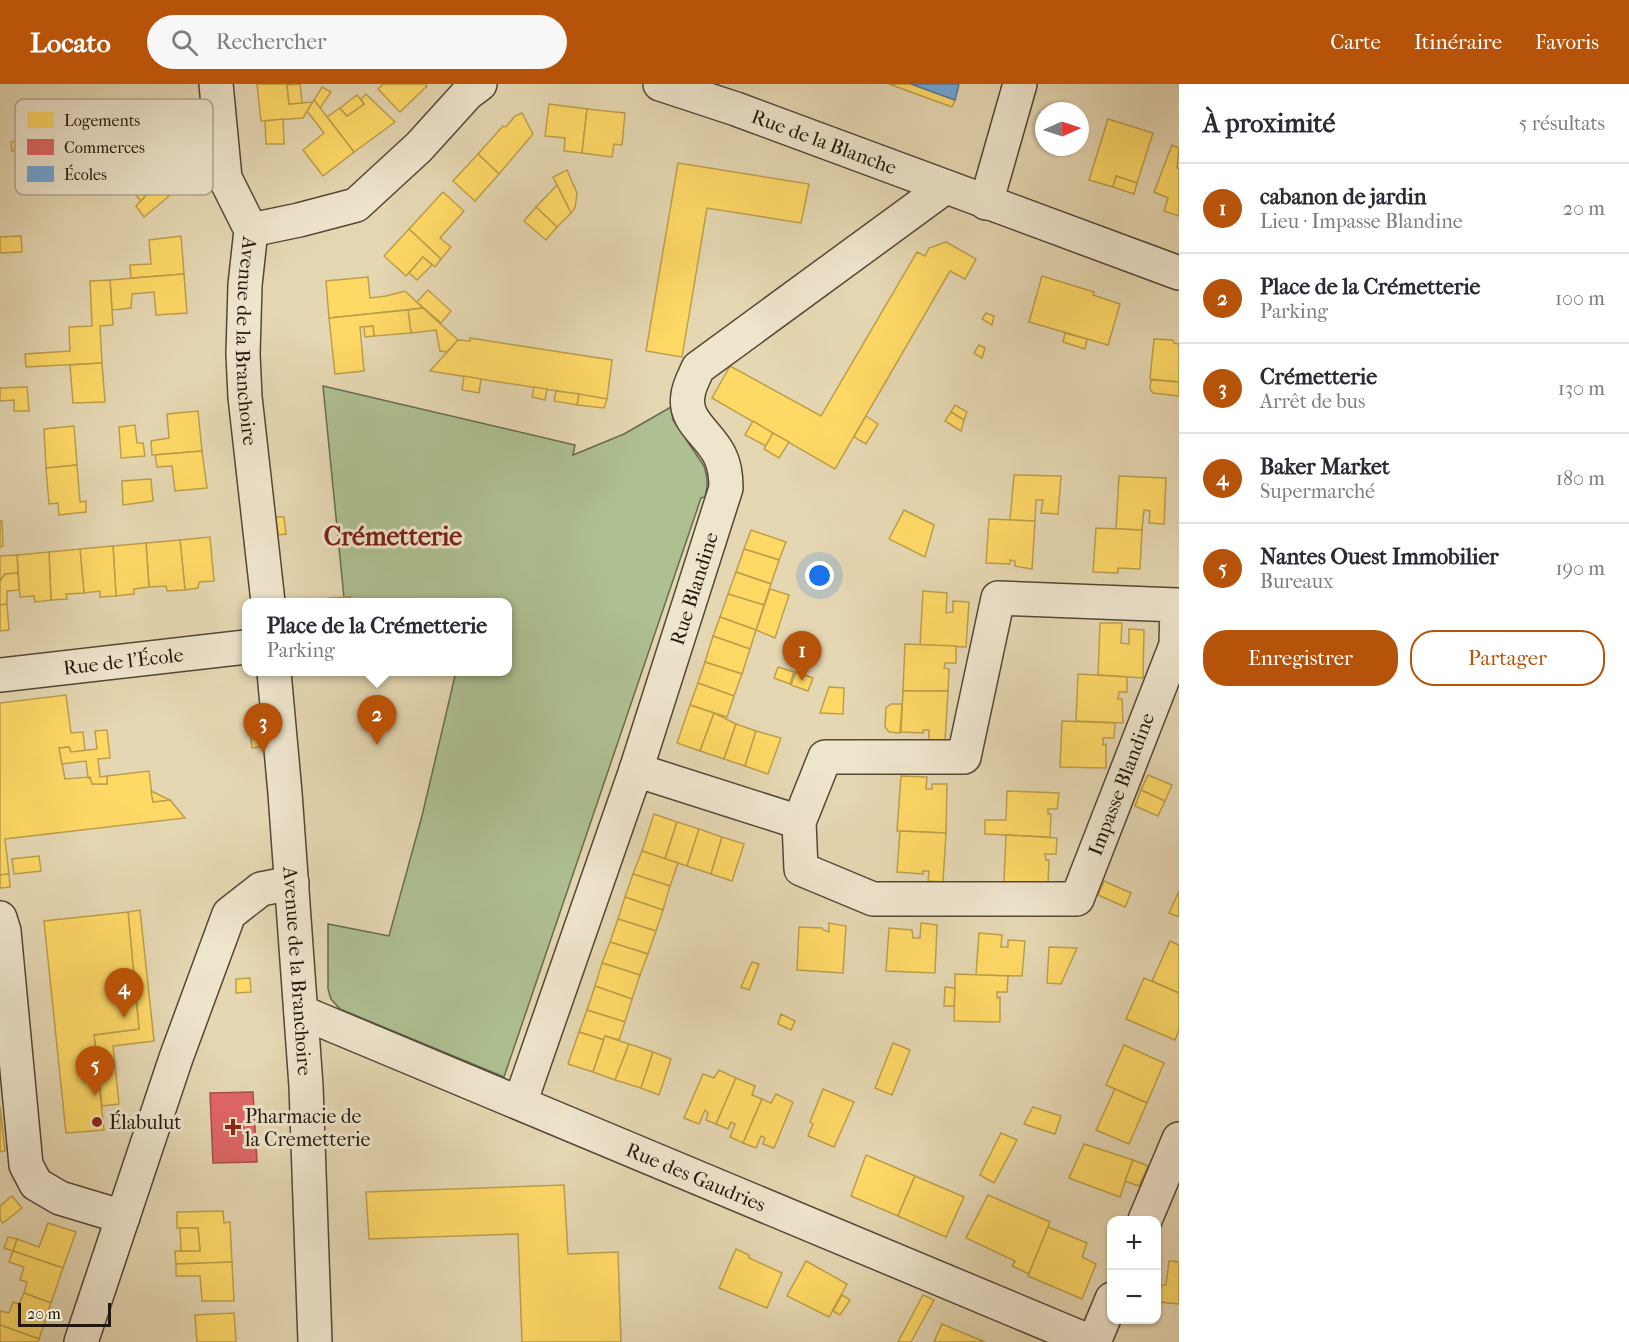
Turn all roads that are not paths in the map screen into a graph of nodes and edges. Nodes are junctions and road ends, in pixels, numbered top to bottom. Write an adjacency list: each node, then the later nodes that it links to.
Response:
1 (216, 84): 7 (street, Avenue de la Branchoire)
2 (480, 84): 7 (street)
3 (660, 84): 5 (street, Rue de la Blanche)
4 (1020, 84): 6 (street)
5 (944, 188): 6 (street, Rue de la Blanche); 13 (street, Rue Blandine)
6 (987, 203): 8 (street, Rue de la Blanche)
7 (251, 230): 9 (street, Avenue de la Branchoire)
8 (1179, 273)
9 (267, 598)
10 (242, 647): 11 (street, Rue de l'École)
11 (0, 675)
12 (274, 676): 15 (street, Avenue de la Branchoire)
13 (636, 770): 14 (street); 18 (street, Rue Blandine)
14 (799, 822): 14 (street, Impasse Blandine)
15 (292, 883): 17 (street, Avenue de la Branchoire); 21 (street)
16 (0, 918): 21 (street)
17 (301, 1012): 18 (street, Rue des Gaudries); 24 (street, Avenue de la Branchoire)
18 (520, 1103): 25 (street, Rue des Gaudries)
19 (1179, 1138): 20 (street)
20 (1147, 1216)
21 (123, 1217): 23 (street)
22 (1107, 1310): 25 (street)
23 (81, 1342)
24 (315, 1342)
25 (1092, 1342)

